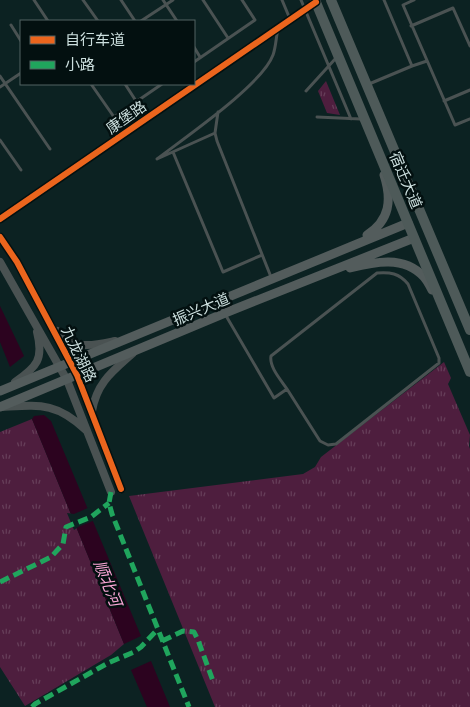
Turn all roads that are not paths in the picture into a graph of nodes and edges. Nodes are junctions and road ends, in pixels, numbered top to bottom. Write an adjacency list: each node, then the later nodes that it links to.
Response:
1 (34, 0): 17 (lane)
2 (83, 0): 18 (lane)
3 (122, 0): 19 (lane)
4 (163, 0): 14 (lane)
5 (173, 0): 14 (lane)
6 (203, 0): 25 (lane)
7 (242, 0): 25 (lane)
8 (282, 0): 16 (lane)
9 (301, 0): 15 (lane)
10 (331, 0): 41 (main road, 宿迁大道)
11 (384, 0): 34 (lane)
12 (414, 0): 23 (lane)
13 (315, 1): 15 (street, 康堡路); 29 (main road, 宿迁大道)
14 (166, 4): 20 (lane); 21 (lane)
15 (305, 9): 16 (street, 康堡路); 33 (lane)
16 (290, 19): 24 (street, 康堡路)
17 (47, 20)
18 (97, 20)
19 (135, 20)
20 (142, 20)
21 (176, 20)
22 (10, 25): 26 (lane)
23 (412, 26): 27 (lane); 32 (lane)
24 (278, 28): 47 (lane); 58 (street, 康堡路)
25 (228, 38): 30 (lane)
26 (20, 40)
27 (470, 46)
28 (195, 49): 30 (lane)
29 (338, 56): 33 (lane); 51 (main road, 宿迁大道)
30 (200, 57): 31 (lane)
31 (195, 61)
32 (426, 61): 34 (lane); 46 (lane)
33 (329, 66): 44 (lane); 49 (lane)
34 (412, 66): 41 (lane)
35 (20, 74): 37 (lane)
36 (0, 76): 37 (lane)
37 (5, 84): 42 (lane); 55 (lane)
38 (92, 85): 45 (lane)
39 (126, 85): 45 (lane)
40 (160, 85): 45 (lane)
41 (367, 85): 71 (main road, 宿迁大道)
42 (0, 87)
43 (470, 90): 46 (lane)
44 (306, 91)
45 (136, 101)
46 (444, 101): 50 (lane)
47 (218, 112): 52 (lane); 56 (lane)
48 (317, 117): 49 (lane)
49 (351, 119): 51 (lane)
50 (470, 119)
51 (365, 120): 54 (main road, 宿迁大道)
52 (215, 133): 56 (lane); 62 (lane)
53 (0, 140): 57 (lane)
54 (376, 146): 59 (main road, 宿迁大道); 63 (main road)
55 (50, 149)
56 (173, 152): 62 (lane)
57 (21, 170)
58 (0, 219)
59 (408, 223): 61 (main road, 宿迁大道); 63 (main road, 振兴大道)
60 (0, 237): 70 (street, 九龙湖路)
61 (414, 238): 65 (main road, 振兴大道); 67 (main road, 宿迁大道)
62 (262, 255): 66 (lane)
63 (323, 258): 66 (main road, 振兴大道)
64 (0, 262): 69 (street, 九龙湖路)
65 (325, 273): 67 (main road); 68 (main road, 振兴大道)
66 (271, 279): 72 (main road, 振兴大道)
67 (445, 313): 76 (main road, 宿迁大道)
68 (225, 314): 73 (main road, 振兴大道); 79 (lane)
69 (34, 321): 75 (street, 九龙湖路); 80 (street)
70 (51, 325): 72 (street); 74 (street, 九龙湖路)
71 (470, 330)
72 (127, 338): 74 (main road, 振兴大道)
73 (137, 350): 77 (main road, 振兴大道); 82 (street)
74 (70, 362): 75 (main road, 振兴大道); 77 (street, 九龙湖路)
75 (60, 366): 78 (street, 九龙湖路); 80 (main road, 振兴大道)
76 (470, 372)
77 (77, 375): 78 (main road, 振兴大道); 82 (street, 九龙湖路)
78 (66, 380): 81 (main road, 振兴大道); 83 (street, 九龙湖路)
79 (287, 389): 79 (lane)
80 (2, 390)
81 (0, 407): 83 (street)
82 (92, 413): 84 (street, 九龙湖路)
83 (88, 432): 85 (street, 九龙湖路)
84 (120, 488)
85 (111, 492)

